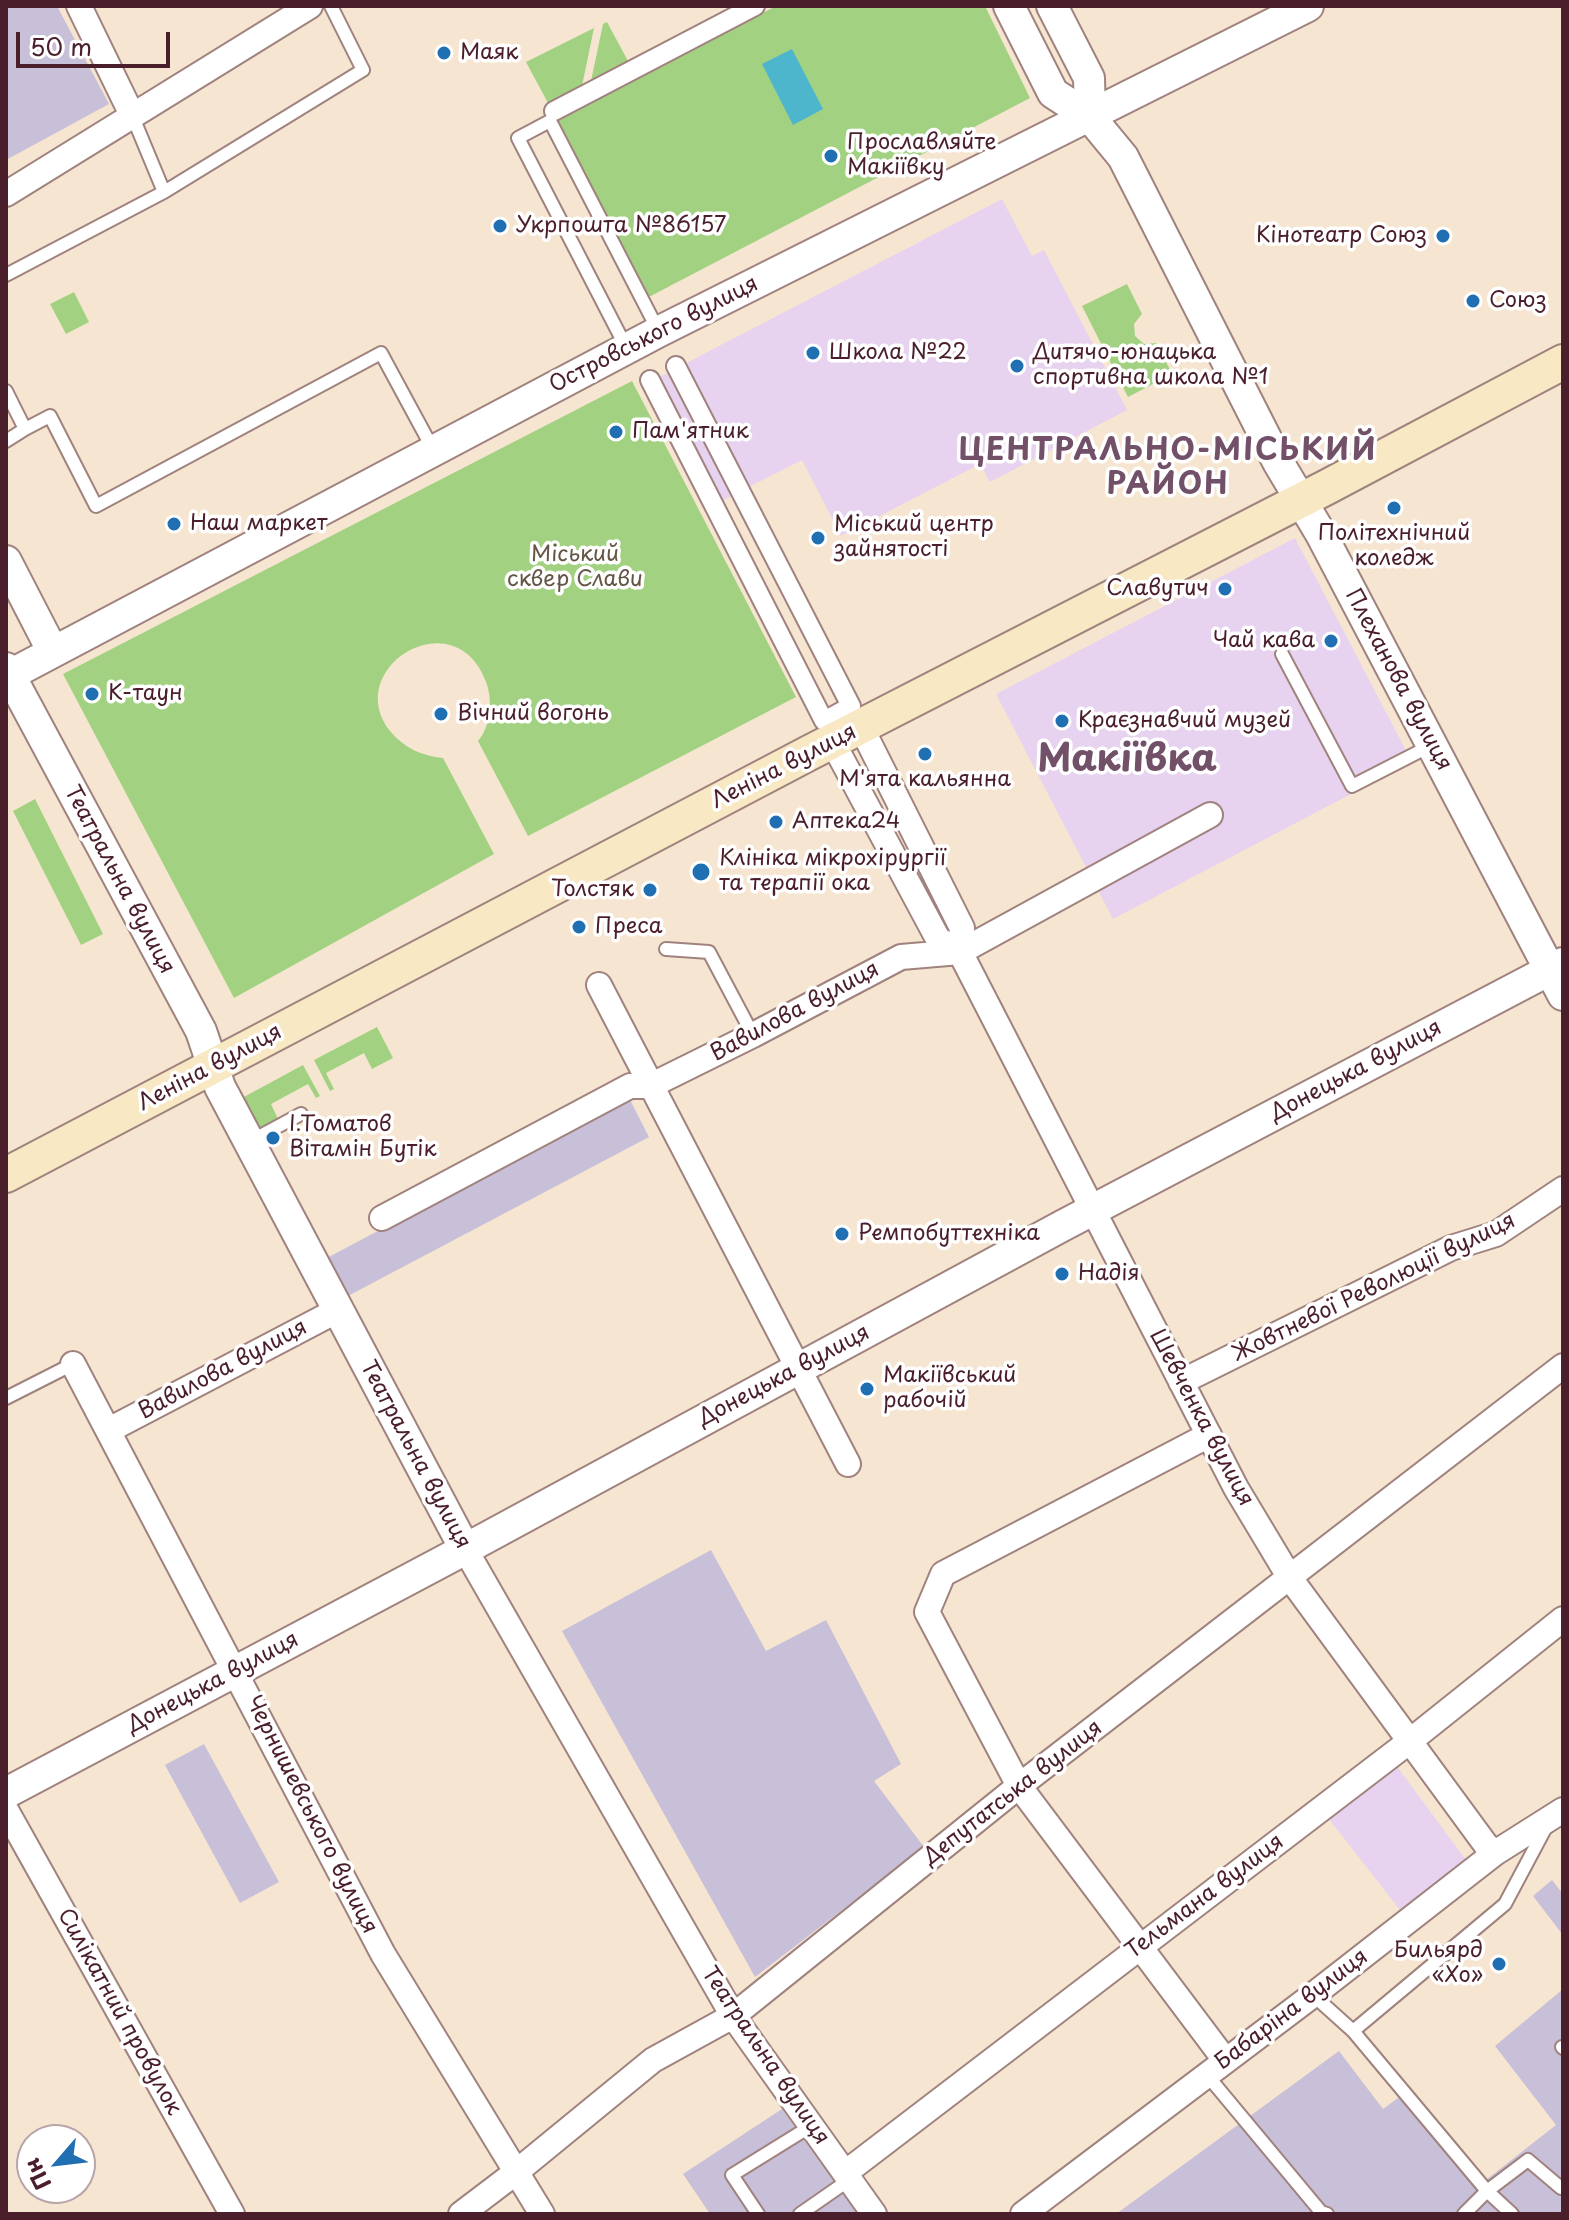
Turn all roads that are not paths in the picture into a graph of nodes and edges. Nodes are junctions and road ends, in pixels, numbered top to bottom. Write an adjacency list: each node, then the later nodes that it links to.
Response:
1 (79, 6): 9 (street)
2 (310, 6): 9 (street)
3 (331, 6): 11 (lane)
4 (755, 6): 8 (street)
5 (1009, 6): 10 (street, Плеханова вулиця)
6 (1052, 6): 10 (street)
7 (1308, 6): 10 (street, Островського вулиця)
8 (554, 111)
9 (132, 115): 11 (lane); 12 (street)
10 (1090, 117): 14 (street, Островського вулиця); 23 (street, Плеханова вулиця)
11 (164, 192): 13 (lane)
12 (6, 194)
13 (6, 275)
14 (658, 332): 15 (street, Островського вулиця); 15 (lane)
15 (627, 349): 22 (street, Островського вулиця)
16 (1563, 362): 23 (main road, Леніна вулиця)
17 (676, 366): 18 (street)
18 (650, 380)
19 (6, 391): 20 (lane)
20 (25, 429): 21 (lane); 22 (lane)
21 (6, 441)
22 (434, 451): 25 (street, Островського вулиця)
23 (1302, 499): 28 (main road, Леніна вулиця); 29 (street, Плеханова вулиця)
24 (6, 561): 25 (street)
25 (53, 652): 27 (street, Островського вулиця)
26 (1282, 654): 29 (lane)
27 (7, 673): 36 (street, Театральна вулиця)
28 (846, 734): 32 (street, Шевченка вулиця); 36 (main road, Леніна вулиця)
29 (1432, 745): 33 (street, Плеханова вулиця)
30 (1210, 815): 32 (street, Вавилова вулиця)
31 (666, 949): 35 (lane)
32 (960, 952): 35 (street, Вавилова вулиця); 42 (street, Шевченка вулиця)
33 (1559, 976): 42 (street, Донецька вулиця)
34 (599, 985): 37 (street)
35 (753, 1035): 37 (street, Вавилова вулиця)
36 (213, 1066): 39 (street, Театральна вулиця); 40 (main road, Леніна вулиця)
37 (650, 1086): 43 (street, Вавилова вулиця); 47 (street)
38 (301, 1114): 39 (lane)
39 (249, 1142): 44 (street, Театральна вулиця)
40 (6, 1175)
41 (1563, 1189): 48 (street, Жовтневої Революції вулиця)
42 (1093, 1209): 47 (street, Донецька вулиця); 48 (street, Шевченка вулиця)
43 (382, 1218)
44 (338, 1310): 50 (street, Вавилова вулиця); 53 (street, Театральна вулиця)
45 (73, 1364): 49 (lane); 50 (street, Чернишевського вулиця)
46 (1563, 1366): 54 (street, Депутатська вулиця)
47 (798, 1369): 52 (street); 53 (street, Донецька вулиця)
48 (1181, 1382): 51 (street, Шевченка вулиця)
49 (6, 1398)
50 (109, 1430): 56 (street, Чернишевського вулиця)
51 (1209, 1435): 54 (street, Шевченка вулиця); 58 (street)
52 (848, 1464)
53 (465, 1549): 56 (street, Донецька вулиця); 65 (street, Театральна вулиця)
54 (1290, 1578): 57 (street, Шевченка вулиця); 58 (street, Депутатська вулиця)
55 (1563, 1619): 57 (street, Тельмана вулиця)
56 (236, 1671): 59 (street, Донецька вулиця); 69 (street, Чернишевського вулиця)
57 (1410, 1741): 62 (street, Шевченка вулиця); 63 (street, Тельмана вулиця)
58 (1019, 1786): 63 (street); 65 (street, Депутатська вулиця)
59 (6, 1793)
60 (6, 1810): 73 (street, Силікатний провулок)
61 (1557, 1814): 62 (street, Бабаріна вулиця); 66 (lane)
62 (1495, 1853): 64 (street, Бабаріна вулиця)
63 (1141, 1946): 67 (street); 70 (street, Тельмана вулиця)
64 (1313, 1995): 66 (lane); 67 (street, Бабаріна вулиця)
65 (733, 2016): 68 (street, Театральна вулиця); 69 (street, Депутатська вулиця)
66 (1353, 2031): 72 (lane)
67 (1216, 2068): 79 (street, Бабаріна вулиця); 80 (lane)
68 (811, 2126): 70 (street, Театральна вулиця); 76 (lane)
69 (515, 2173): 74 (street, Депутатська вулиця); 75 (street, Чернишевського вулиця)
70 (847, 2176): 77 (lane); 78 (street, Театральна вулиця)
71 (1562, 2188): 72 (lane)
72 (1487, 2191): 81 (lane); 82 (lane)
73 (232, 2214)
74 (461, 2214)
75 (542, 2214)
76 (758, 2214)
77 (800, 2214)
78 (874, 2214)
79 (1023, 2214)
80 (1327, 2214)
81 (1464, 2214)
82 (1512, 2214)

